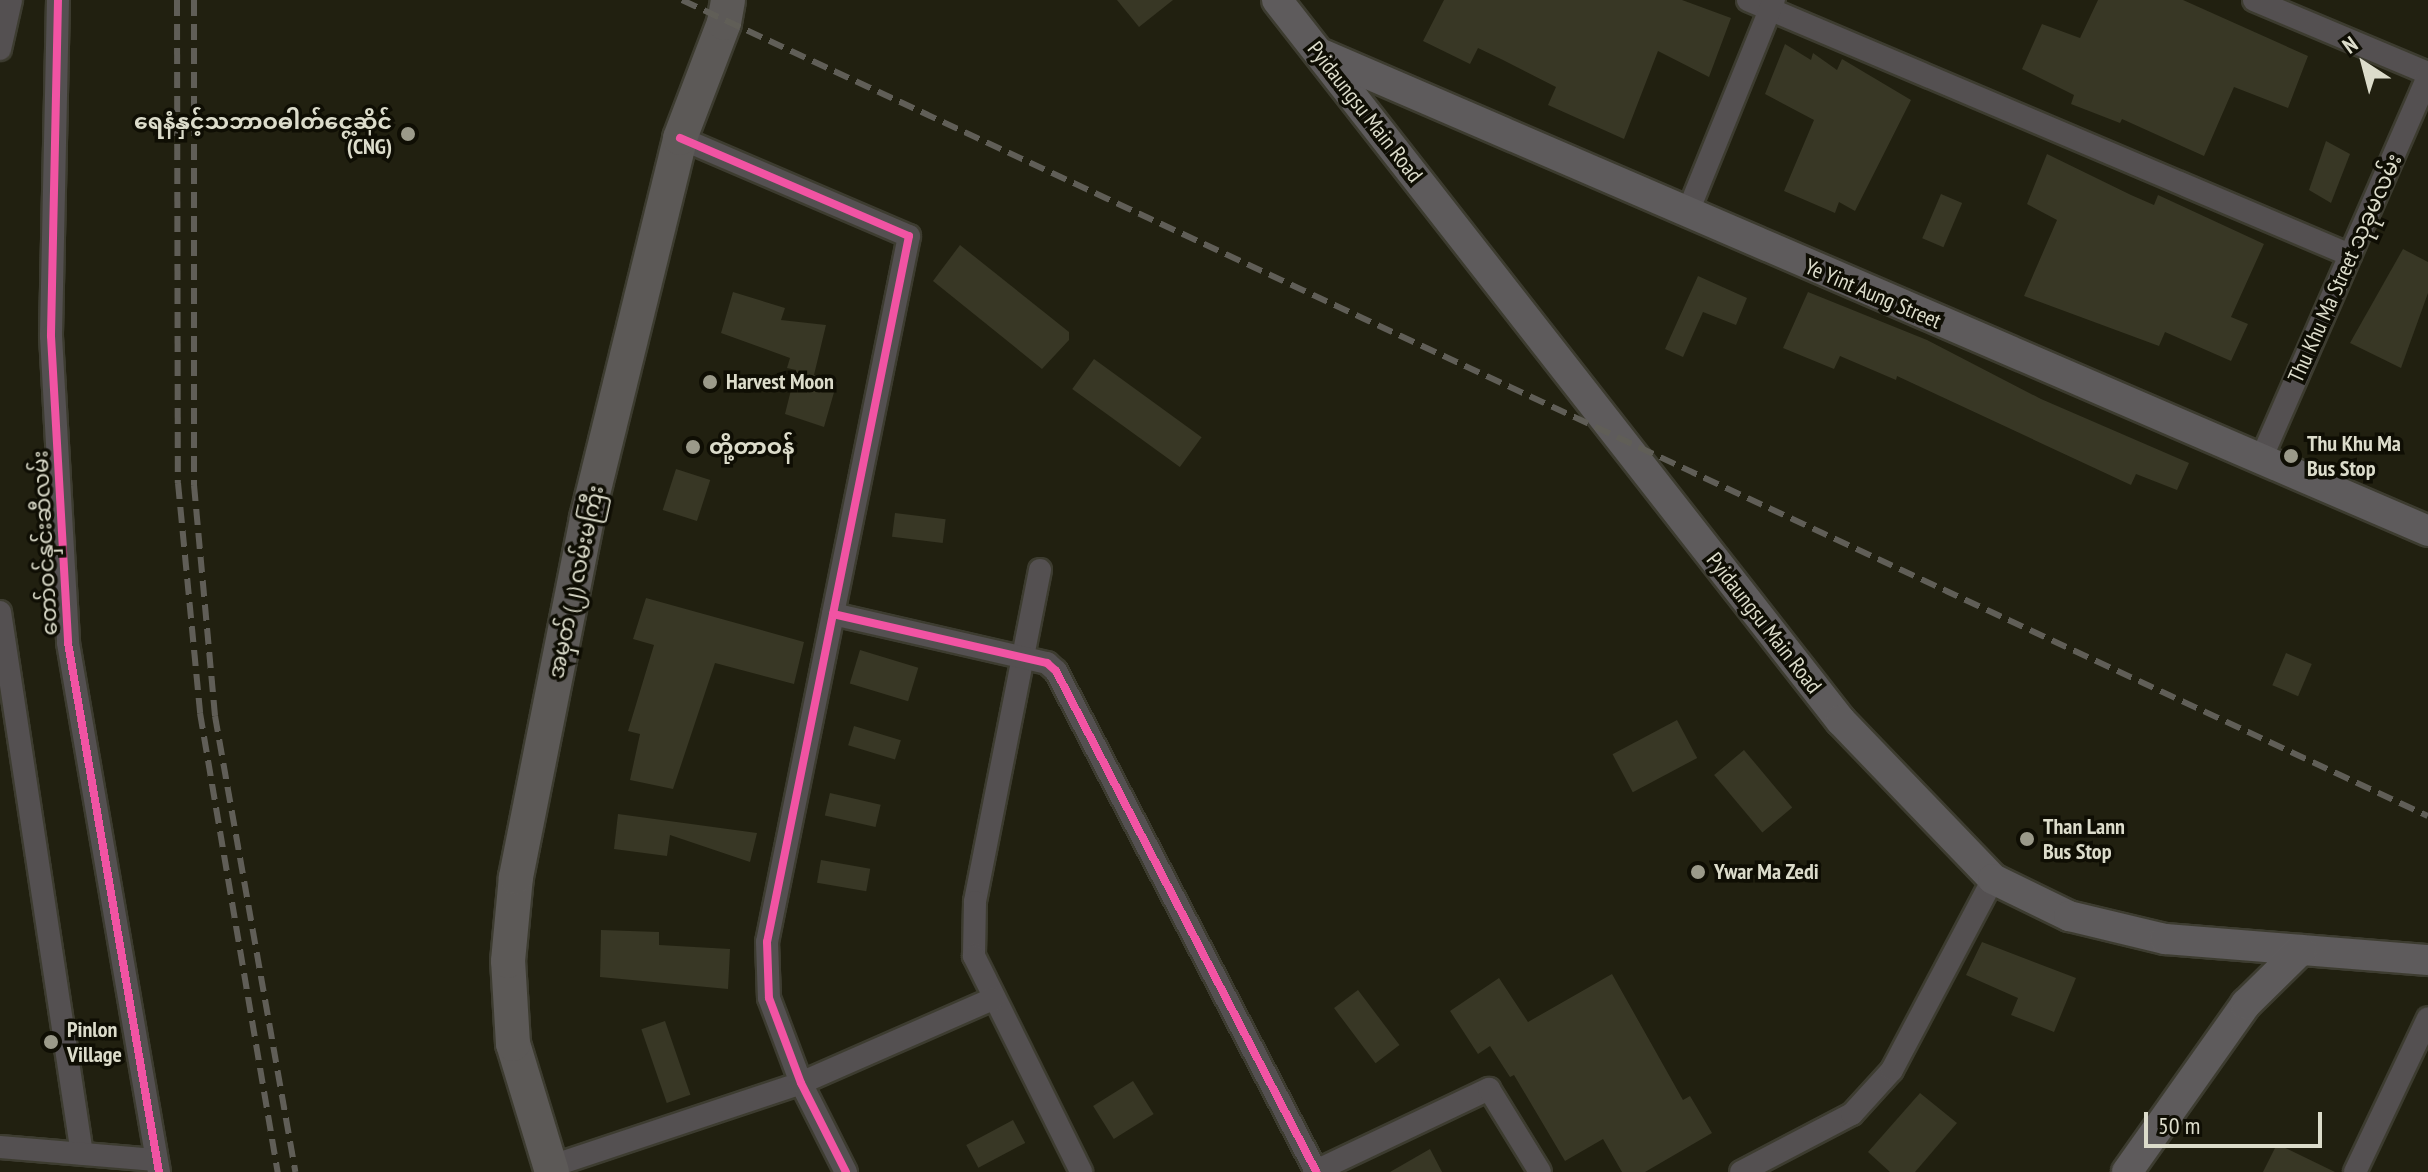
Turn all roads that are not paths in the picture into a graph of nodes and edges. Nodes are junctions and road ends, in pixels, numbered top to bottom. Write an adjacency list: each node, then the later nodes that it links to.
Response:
1 (11, 0): 8 (street)
2 (58, 0): 28 (street, တော်ဝင်နှင်းဆီလမ်း)
3 (728, 0): 11 (main road, အမှတ် (၂) လမ်းမကြီး)
4 (1277, 0): 9 (main road, Pyidaungsu Main Road)
5 (1748, 0): 7 (street)
6 (2254, 0): 10 (street)
7 (1772, 5): 12 (street); 13 (street)
8 (0, 49)
9 (1321, 54): 12 (main road, Ye Yint Aung Street); 20 (main road, Pyidaungsu Main Road)
10 (2428, 74): 13 (street, Thu Khu Ma Street သုခုမလမ်း)
11 (680, 138): 18 (street); 29 (main road, အမှတ် (၂) လမ်းမကြီး)
12 (1687, 214): 14 (main road, Ye Yint Aung Street)
13 (2350, 255): 14 (street, Thu Khu Ma Street သုခုမလမ်း)
14 (2261, 459): 15 (main road, Ye Yint Aung Street)
15 (2428, 531)
16 (1040, 570): 19 (street)
17 (0, 612): 27 (street)
18 (833, 614): 19 (street); 25 (street)
19 (1023, 658): 23 (street); 32 (street)
20 (1993, 879): 21 (main road, Pyidaungsu Main Road); 34 (street)
21 (2301, 950): 22 (main road, Pyidaungsu Main Road); 35 (main road)
22 (2428, 960)
23 (992, 999): 25 (street); 31 (street)
24 (2428, 1018): 36 (street)
25 (801, 1083): 29 (street); 30 (street)
26 (0, 1147): 27 (street)
27 (82, 1154): 28 (street)
28 (157, 1166)
29 (550, 1170)
30 (846, 1172)
31 (1081, 1172)
32 (1315, 1172): 33 (street)
33 (1540, 1172)
34 (1741, 1172)
35 (2127, 1172)
36 (2355, 1172)

